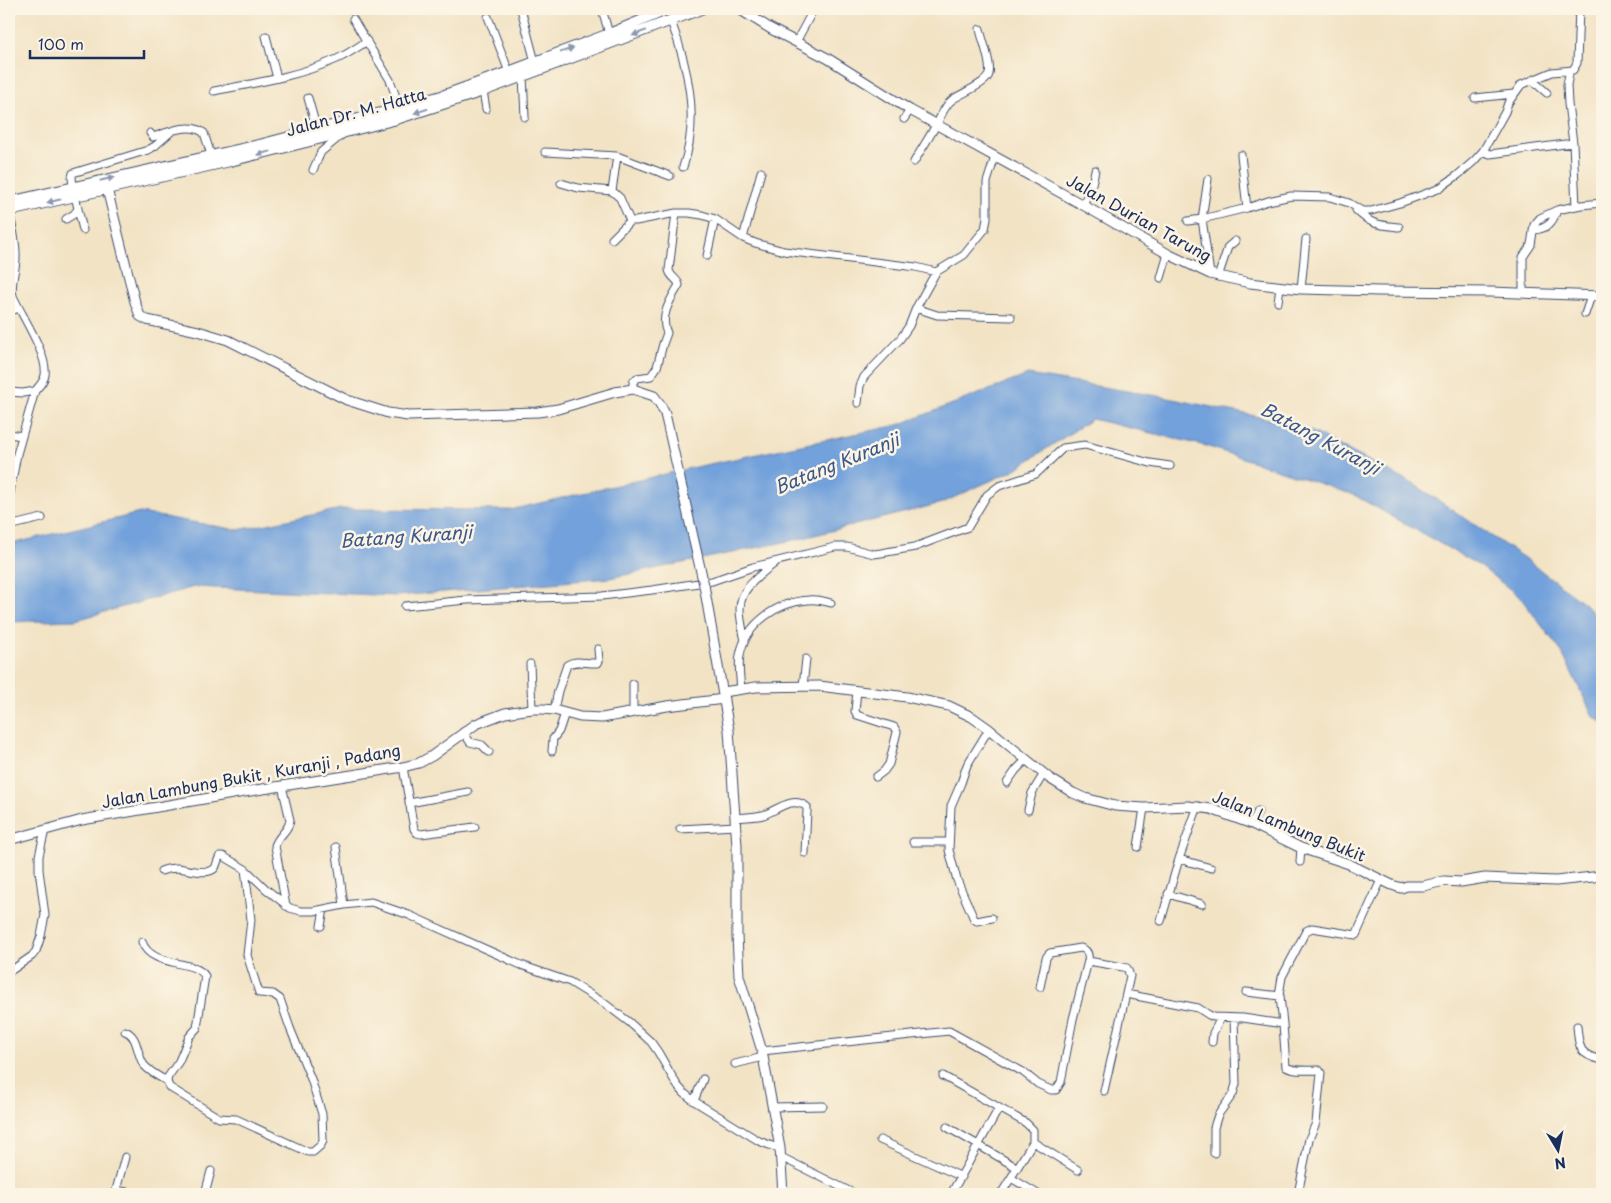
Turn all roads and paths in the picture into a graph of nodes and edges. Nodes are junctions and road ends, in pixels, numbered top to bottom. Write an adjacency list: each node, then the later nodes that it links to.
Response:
1 (521, 9): 16 (street)
2 (602, 9): 12 (street)
3 (669, 9): 12 (main road, Jalan Dr. M. Hatta)
4 (701, 9): 10 (main road, Jalan Dr. M. Hatta)
5 (739, 9): 15 (street, Jalan Durian Tarung)
6 (1579, 9): 17 (street)
7 (811, 14): 15 (street)
8 (488, 17): 18 (street)
9 (353, 19): 14 (street)
10 (671, 21): 19 (main road, Jalan Dr. M. Hatta, one-way to 19); 46 (street)
11 (980, 29): 33 (street)
12 (609, 34): 16 (main road, Jalan Dr. M. Hatta, one-way to 12)
13 (266, 36): 20 (street)
14 (367, 41): 20 (street); 28 (street)
15 (796, 42): 30 (street, Jalan Durian Tarung)
16 (535, 62): 18 (main road, Jalan Dr. M. Hatta)
17 (1568, 71): 21 (street); 38 (street)
18 (509, 72): 22 (main road, Jalan Dr. M. Hatta)
19 (523, 76): 22 (main road, Jalan Dr. M. Hatta); 31 (street)
20 (277, 78): 23 (street)
21 (1532, 80): 24 (street); 25 (street)
22 (484, 88): 28 (main road, Jalan Dr. M. Hatta); 29 (street); 36 (main road, Jalan Dr. M. Hatta, one-way to 36)
23 (214, 91)
24 (1547, 93)
25 (1514, 94): 27 (street); 39 (street)
26 (308, 98): 34 (street)
27 (1476, 98)
28 (400, 108): 34 (main road, Jalan Dr. M. Hatta)
29 (486, 109)
30 (910, 110): 32 (street); 33 (street, Jalan Durian Tarung)
31 (525, 116)
32 (904, 119)
33 (937, 124): 44 (street, Jalan Durian Tarung); 45 (street)
34 (317, 130): 41 (main road, Jalan Dr. M. Hatta)
35 (172, 131): 37 (street); 41 (street); 55 (street)
36 (345, 132): 47 (street); 53 (main road, Jalan Dr. M. Hatta, one-way to 53)
37 (150, 133)
38 (1573, 143): 39 (street); 60 (street)
39 (1483, 151): 57 (street)
40 (545, 152): 43 (street)
41 (211, 154): 55 (main road, Jalan Dr. M. Hatta, one-way to 41)
42 (1240, 155): 61 (street)
43 (617, 156): 50 (street); 54 (street)
44 (995, 157): 59 (street, Jalan Durian Tarung); 80 (street)
45 (914, 162)
46 (683, 167)
47 (313, 170)
48 (1095, 170): 59 (street)
49 (761, 172): 74 (street)
50 (670, 176)
51 (1208, 179): 68 (street)
52 (562, 183): 54 (street)
53 (107, 189): 55 (main road, Jalan Dr. M. Hatta); 94 (street)
54 (612, 191): 69 (street)
55 (74, 192): 56 (main road, Jalan Dr. M. Hatta); 62 (street); 64 (main road, Jalan Dr. M. Hatta, one-way to 64)
56 (9, 202)
57 (1349, 203): 61 (street); 71 (street)
58 (1602, 203): 60 (street)
59 (1083, 205): 78 (street, Jalan Durian Tarung)
60 (1576, 206): 63 (street)
61 (1247, 208): 68 (street)
62 (78, 209): 66 (street); 72 (street)
63 (1557, 210): 73 (street); 73 (street)
64 (9, 211): 89 (street)
65 (676, 214): 67 (street); 69 (street); 94 (street)
66 (66, 219)
67 (716, 219): 74 (street); 79 (street)
68 (1202, 219): 70 (street); 81 (street)
69 (630, 221): 75 (street)
70 (1188, 221)
71 (1399, 227)
72 (83, 230)
73 (1533, 230): 85 (street)
74 (743, 238): 80 (street)
75 (612, 239)
76 (1306, 239): 84 (street)
77 (1234, 241): 81 (street)
78 (1168, 254): 81 (street, Jalan Durian Tarung); 82 (street)
79 (707, 256)
80 (936, 272): 90 (street)
81 (1214, 275): 83 (street, Jalan Durian Tarung)
82 (1161, 278)
83 (1280, 287): 84 (street, Jalan Durian Tarung); 88 (street)
84 (1301, 289): 85 (street, Jalan Durian Tarung)
85 (1523, 293): 86 (street, Jalan Durian Tarung)
86 (1591, 296): 87 (street, Jalan Durian Tarung); 92 (street)
87 (1602, 296)
88 (1278, 302)
89 (18, 308): 91 (street); 95 (street)
90 (916, 308): 93 (street); 97 (street)
91 (9, 312)
92 (1585, 314)
93 (1011, 318)
94 (633, 389): 115 (street, bridge)
95 (35, 391): 96 (street); 99 (street)
96 (9, 392)
97 (858, 403)
98 (9, 434): 99 (street)
99 (22, 436): 101 (street)
100 (1170, 466): 104 (street)
101 (9, 498)
102 (42, 518): 103 (street)
103 (9, 526)
104 (779, 561): 106 (street); 107 (street)
105 (831, 602): 107 (street)
106 (404, 606)
107 (745, 641): 113 (street)
108 (598, 649): 117 (street)
109 (806, 659): 112 (street)
110 (530, 664): 116 (street)
111 (633, 684): 118 (street)
112 (803, 686): 113 (street, Jalan Lambung Bukit); 114 (street, Jalan Lambung Bukit)
113 (741, 689): 115 (street, Jalan Lambung Bukit)
114 (858, 691): 120 (street, Jalan Lambung Bukit); 127 (street)
115 (723, 696): 118 (street, Jalan Lambung Bukit , Kuranji , Padang); 136 (street)
116 (532, 708): 117 (street, Jalan Lambung Bukit , Kuranji , Padang); 121 (street, Jalan Lambung Bukit , Kuranji , Padang)
117 (554, 710): 119 (street, Jalan Lambung Bukit , Kuranji , Padang)
118 (633, 712): 119 (street, Jalan Lambung Bukit , Kuranji , Padang)
119 (565, 713): 122 (street)
120 (989, 729): 124 (street, Jalan Lambung Bukit); 143 (street)
121 (464, 732): 123 (street); 125 (street, Jalan Lambung Bukit , Kuranji , Padang)
122 (552, 751)
123 (489, 752)
124 (1026, 760): 126 (street, Jalan Lambung Bukit); 128 (street)
125 (403, 767): 129 (street, Jalan Lambung Bukit , Kuranji , Padang); 131 (street)
126 (1043, 775): 133 (street, Jalan Lambung Bukit); 134 (street)
127 (876, 777)
128 (1007, 783)
129 (282, 786): 140 (street, Jalan Lambung Bukit , Kuranji , Padang); 158 (street)
130 (468, 792): 131 (street)
131 (409, 804): 138 (street)
132 (1198, 806): 133 (street, Jalan Lambung Bukit); 137 (street, Jalan Lambung Bukit); 148 (street)
133 (1144, 808): 145 (street)
134 (1028, 810)
135 (1258, 811): 137 (street)
136 (736, 822): 139 (street); 147 (street); 176 (street)
137 (1252, 824): 146 (street, Jalan Lambung Bukit)
138 (475, 827)
139 (680, 829)
140 (45, 830): 141 (street, Jalan Lambung Bukit , Kuranji , Padang); 165 (street)
141 (9, 840)
142 (912, 842): 143 (street)
143 (949, 842): 160 (street)
144 (336, 847): 157 (street)
145 (1138, 847)
146 (1301, 848): 149 (street); 154 (street, Jalan Lambung Bukit)
147 (805, 853)
148 (1179, 859): 150 (street); 155 (street)
149 (1300, 862)
150 (1211, 868)
151 (245, 869): 152 (street); 158 (street); 181 (street)
152 (161, 871)
153 (1602, 876): 154 (street, Jalan Lambung Bukit)
154 (1381, 880): 169 (street)
155 (1168, 894): 156 (street); 161 (street)
156 (1202, 904)
157 (344, 905): 159 (street); 183 (street)
158 (286, 906): 159 (street)
159 (324, 909): 162 (street)
160 (992, 918)
161 (1161, 921)
162 (322, 926)
163 (142, 942): 181 (street)
164 (1088, 961): 166 (street); 168 (street); 176 (street)
165 (9, 972)
166 (1040, 987)
167 (1246, 992): 169 (street)
168 (1126, 994): 170 (street); 182 (street)
169 (1279, 995): 172 (street)
170 (1221, 1018): 171 (street); 175 (street)
171 (1234, 1018): 172 (street); 192 (street)
172 (1283, 1024): 207 (street)
173 (1577, 1026): 177 (street)
174 (125, 1031): 181 (street)
175 (1212, 1042)
176 (762, 1054): 178 (street); 185 (street)
177 (1602, 1060)
178 (735, 1064)
179 (943, 1076): 186 (street)
180 (703, 1079): 183 (street)
181 (167, 1081)
182 (1104, 1091)
183 (694, 1101): 191 (street)
184 (823, 1106): 185 (street)
185 (772, 1107): 191 (street)
186 (1000, 1108): 189 (street); 190 (street)
187 (947, 1126): 190 (street)
188 (880, 1140): 197 (street)
189 (1033, 1142): 194 (street); 195 (street)
190 (978, 1145): 194 (street); 197 (street)
191 (781, 1152): 202 (street); 203 (street)
192 (1214, 1153)
193 (125, 1157): 199 (street)
194 (1016, 1167): 198 (street)
195 (1078, 1170)
196 (211, 1172): 201 (street)
197 (962, 1177): 204 (street)
198 (1011, 1178): 205 (street); 206 (street)
199 (116, 1192): 200 (street)
200 (138, 1194)
201 (204, 1194)
202 (783, 1194)
203 (854, 1194)
204 (951, 1194)
205 (1001, 1194)
206 (1038, 1194)
207 (1298, 1194)

